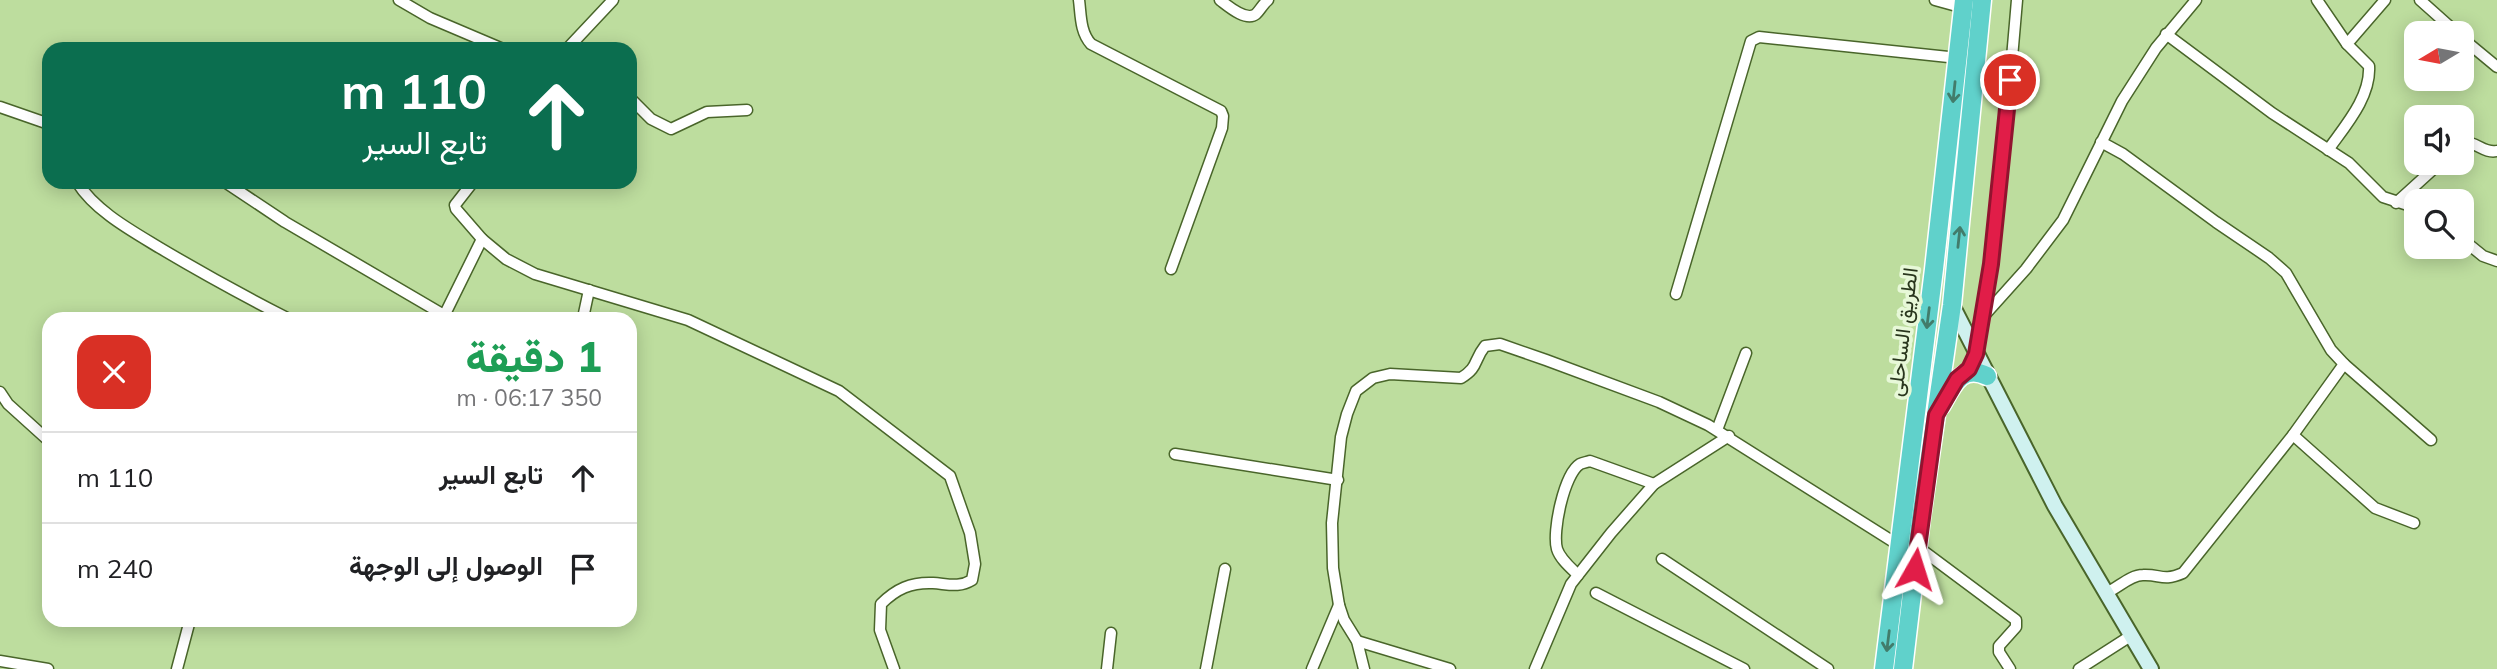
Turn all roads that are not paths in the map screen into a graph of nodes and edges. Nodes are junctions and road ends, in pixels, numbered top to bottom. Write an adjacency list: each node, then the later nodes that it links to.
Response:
1 (398, 0): 16 (street)
2 (613, 0): 17 (street)
3 (1079, 0): 39 (street)
4 (1220, 0): 5 (street)
5 (1268, 0)
6 (1935, 0): 13 (street)
7 (1982, 0): 42 (highway, الطريق الساحلى, one-way to 7)
8 (2017, 0): 47 (street)
9 (2196, 0): 15 (street)
10 (2317, 0): 18 (street)
11 (2385, 0): 18 (street)
12 (2420, 0): 14 (street)
13 (1964, 4): 20 (highway, الطريق الساحلى)
14 (2444, 21)
15 (2166, 34): 26 (street); 28 (street)
16 (487, 42)
17 (576, 42)
18 (2347, 44): 28 (street)
19 (2474, 48): 21 (street)
20 (1958, 58): 41 (street); 64 (highway, الطريق الساحلى, one-way to 64)
21 (2497, 67)
22 (637, 105): 24 (street)
23 (0, 107): 25 (street)
24 (747, 110)
25 (42, 122)
26 (2101, 142): 47 (street); 50 (street)
27 (2474, 144): 29 (street)
28 (2328, 150): 34 (street)
29 (2497, 151)
30 (2427, 175): 34 (street)
31 (83, 189): 43 (street)
32 (236, 189): 44 (street)
33 (467, 189): 36 (street)
34 (2396, 203): 35 (street)
35 (2404, 205)
36 (482, 239): 40 (street); 45 (street)
37 (2474, 249): 38 (street)
38 (2497, 261)
39 (1171, 270)
40 (589, 290): 46 (street); 78 (street)
41 (1676, 294)
42 (1952, 305): 49 (street); 54 (highway, الطريق الساحلى)
43 (276, 312)
44 (436, 312)
45 (446, 312)
46 (584, 312)
47 (1982, 318): 49 (street)
48 (1746, 353): 55 (street)
49 (1976, 354): 51 (street); 52 (street)
50 (2344, 364): 57 (street); 59 (street)
51 (1964, 373): 52 (highway); 54 (highway)
52 (1987, 376): 69 (street)
53 (0, 392): 56 (street)
54 (1936, 415): 64 (highway, الطريق الساحلى)
55 (1717, 430): 58 (street); 61 (street)
56 (42, 435)
57 (2293, 435): 63 (street); 69 (street)
58 (1729, 436): 62 (street); 64 (street)
59 (2431, 440)
60 (1175, 454): 61 (street)
61 (1338, 480): 70 (street)
62 (1654, 484): 67 (street); 67 (street)
63 (2414, 523)
64 (1909, 547): 87 (highway, الطريق الساحلى, one-way to 87); 88 (highway, الطريق الساحلى); 89 (street)
65 (1662, 559): 86 (street)
66 (1225, 569): 80 (street)
67 (1578, 575): 84 (street)
68 (1597, 593): 85 (street)
69 (2106, 593): 73 (street)
70 (1339, 605): 74 (street); 81 (street)
71 (188, 627): 77 (street)
72 (1111, 633): 79 (street)
73 (2132, 635): 90 (street); 91 (street)
74 (1357, 641): 82 (street); 83 (street)
75 (0, 661): 76 (street)
76 (48, 669)
77 (177, 669)
78 (894, 669)
79 (1107, 669)
80 (1206, 669)
81 (1312, 669)
82 (1364, 669)
83 (1450, 669)
84 (1535, 669)
85 (1744, 669)
86 (1828, 669)
87 (1884, 669)
88 (1903, 669)
89 (2010, 669)
90 (2078, 669)
91 (2151, 669)

